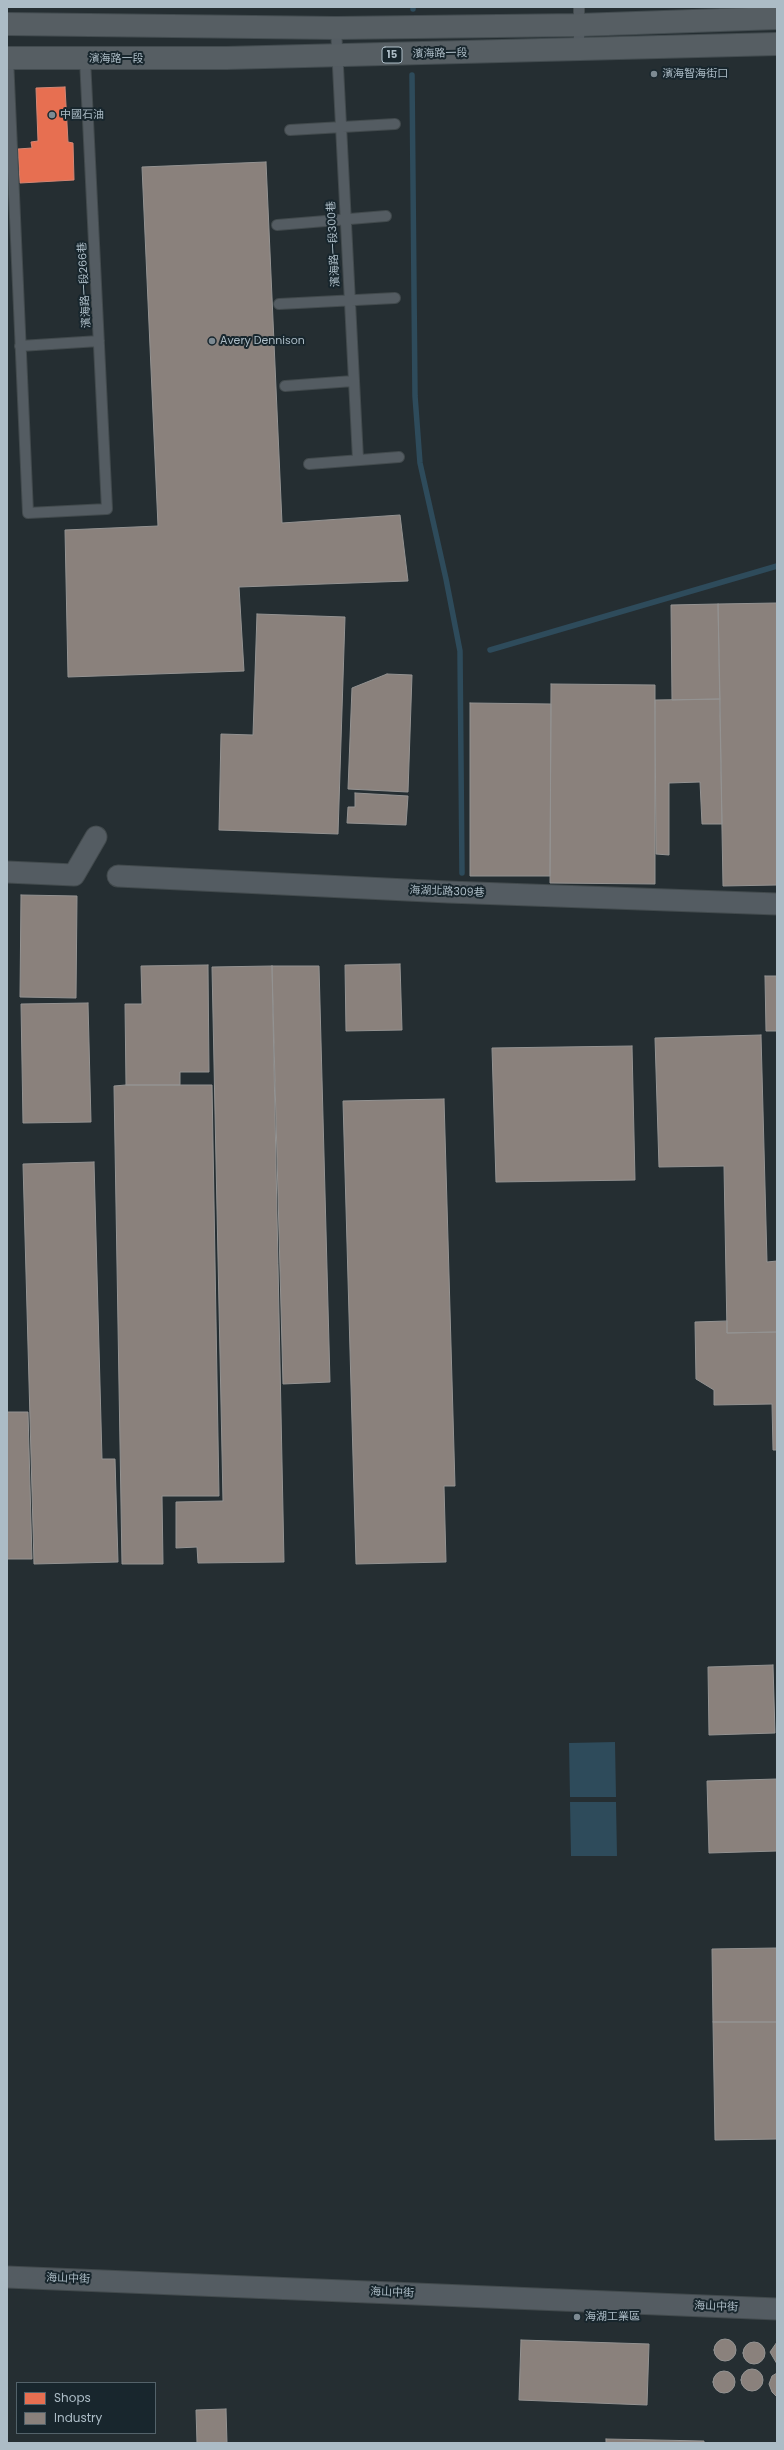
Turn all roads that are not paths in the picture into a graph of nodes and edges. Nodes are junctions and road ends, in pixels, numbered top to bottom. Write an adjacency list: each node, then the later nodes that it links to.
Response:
1 (579, 16): 2 (main road); 5 (main road); 7 (lane)
2 (777, 18)
3 (7, 24): 4 (main road)
4 (225, 28): 5 (main road); 10 (main road)
5 (336, 28): 8 (lane, 濱海路一段300巷)
6 (777, 44): 7 (main road, 濱海路一段 / 15)
7 (579, 51): 8 (main road, 濱海路一段 / 15)
8 (336, 56): 10 (main road, 濱海路一段 / 15); 13 (lane, 濱海路一段300巷)
9 (7, 58): 11 (main road, 濱海路一段 / 15); 22 (lane)
10 (226, 58): 11 (main road, 濱海路一段 / 15)
11 (85, 59): 21 (lane, 濱海路一段266巷)
12 (395, 124): 13 (lane)
13 (340, 127): 14 (lane); 16 (lane, 濱海路一段300巷)
14 (290, 130)
15 (386, 216): 16 (lane)
16 (345, 220): 17 (lane); 19 (lane, 濱海路一段300巷)
17 (277, 225)
18 (395, 298): 19 (lane)
19 (349, 301): 20 (lane); 23 (lane, 濱海路一段300巷)
20 (280, 304)
21 (99, 341): 22 (lane); 22 (lane, 濱海路一段266巷)
22 (20, 346)
23 (354, 381): 24 (lane); 26 (lane, 濱海路一段300巷)
24 (285, 386)
25 (399, 457): 26 (lane)
26 (358, 459): 27 (lane)
27 (309, 464)
28 (96, 837): 29 (street)
29 (7, 872)
30 (118, 876): 31 (street, 海湖北路309巷)
31 (777, 904)
32 (7, 2277): 33 (street, 海山中街)
33 (777, 2310)

